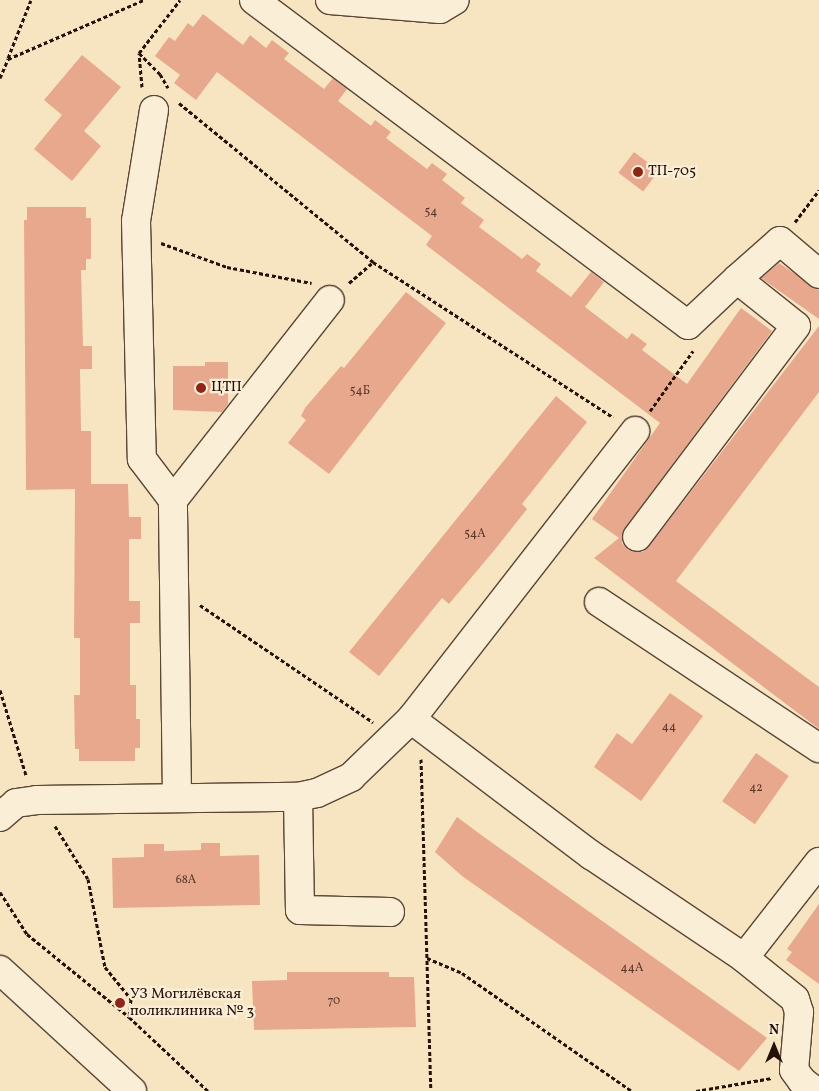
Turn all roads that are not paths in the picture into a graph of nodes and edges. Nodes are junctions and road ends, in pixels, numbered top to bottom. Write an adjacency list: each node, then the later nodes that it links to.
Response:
1 (254, 0): 6 (street)
2 (330, 0): 3 (street)
3 (454, 0)
4 (165, 99): 9 (street)
5 (819, 274): 6 (street)
6 (737, 279): 10 (street)
7 (322, 292): 9 (street)
8 (635, 431): 12 (street)
9 (173, 500): 14 (street)
10 (637, 537)
11 (599, 602): 13 (street)
12 (408, 727): 15 (street); 19 (street)
13 (819, 748)
14 (177, 796): 15 (street); 16 (street)
15 (298, 797): 18 (street)
16 (0, 817)
17 (819, 862): 19 (street)
18 (390, 912)
19 (744, 958): 21 (street)
20 (0, 970): 22 (street)
21 (805, 1083)
22 (127, 1090)

